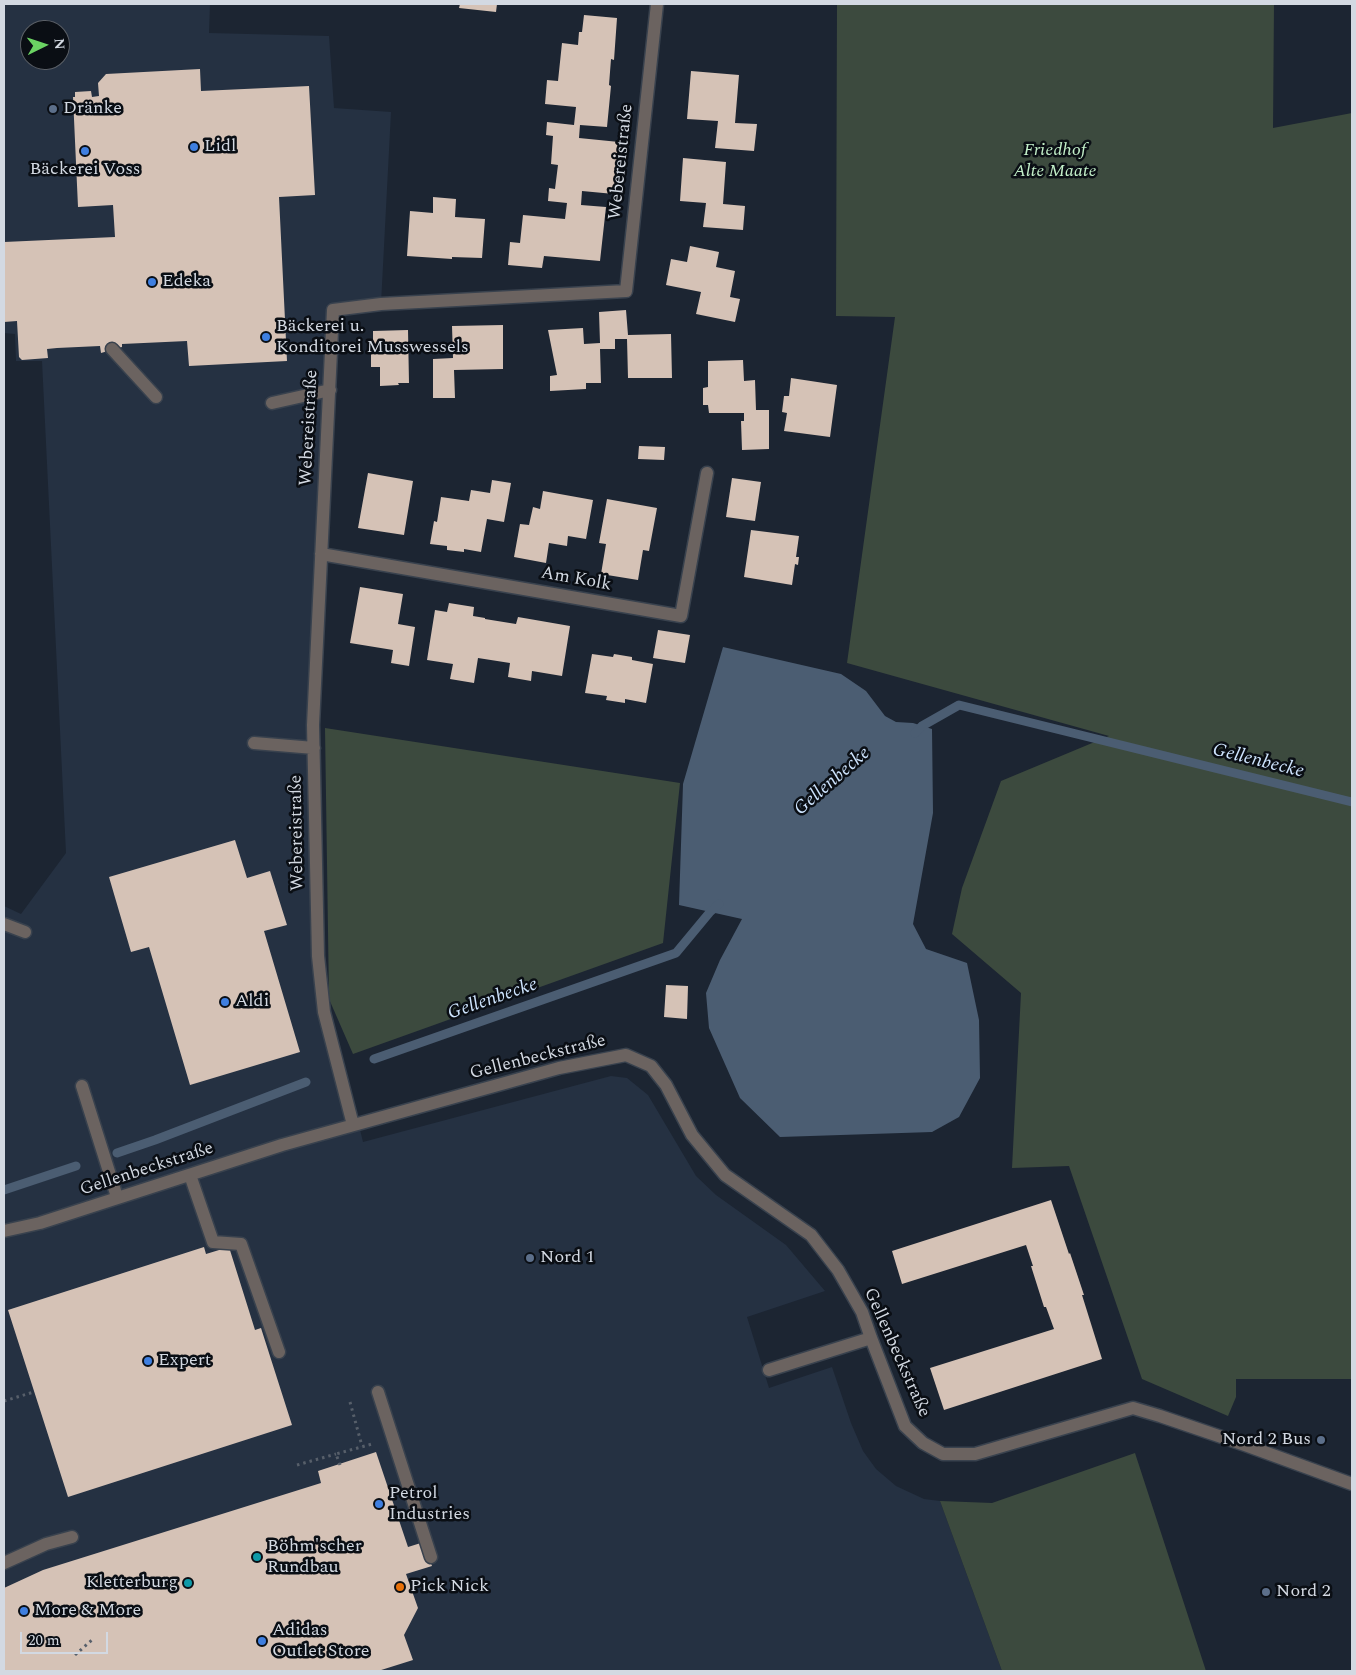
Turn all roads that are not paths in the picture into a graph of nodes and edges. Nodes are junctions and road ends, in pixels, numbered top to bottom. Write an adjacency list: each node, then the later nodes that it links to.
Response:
1 (657, 4): 3 (street, Webereistraße)
2 (112, 350): 4 (street)
3 (330, 390): 5 (street); 7 (street, Webereistraße)
4 (156, 397)
5 (272, 403)
6 (707, 473): 7 (street, Am Kolk)
7 (322, 554): 9 (street, Webereistraße)
8 (254, 743): 9 (street)
9 (314, 748): 13 (street, Webereistraße)
10 (4, 924): 11 (street)
11 (25, 932)
12 (82, 1086): 15 (street)
13 (353, 1124): 14 (street, Gellenbeckstraße); 17 (street, Gellenbeckstraße)
14 (190, 1175): 15 (street, Gellenbeckstraße); 18 (street)
15 (117, 1197): 16 (street, Gellenbeckstraße)
16 (4, 1231)
17 (871, 1338): 19 (street); 21 (street, Gellenbeckstraße)
18 (279, 1352)
19 (769, 1370)
20 (378, 1392): 23 (street)
21 (1352, 1484)
22 (72, 1536): 24 (street)
23 (431, 1557)
24 (4, 1562)

